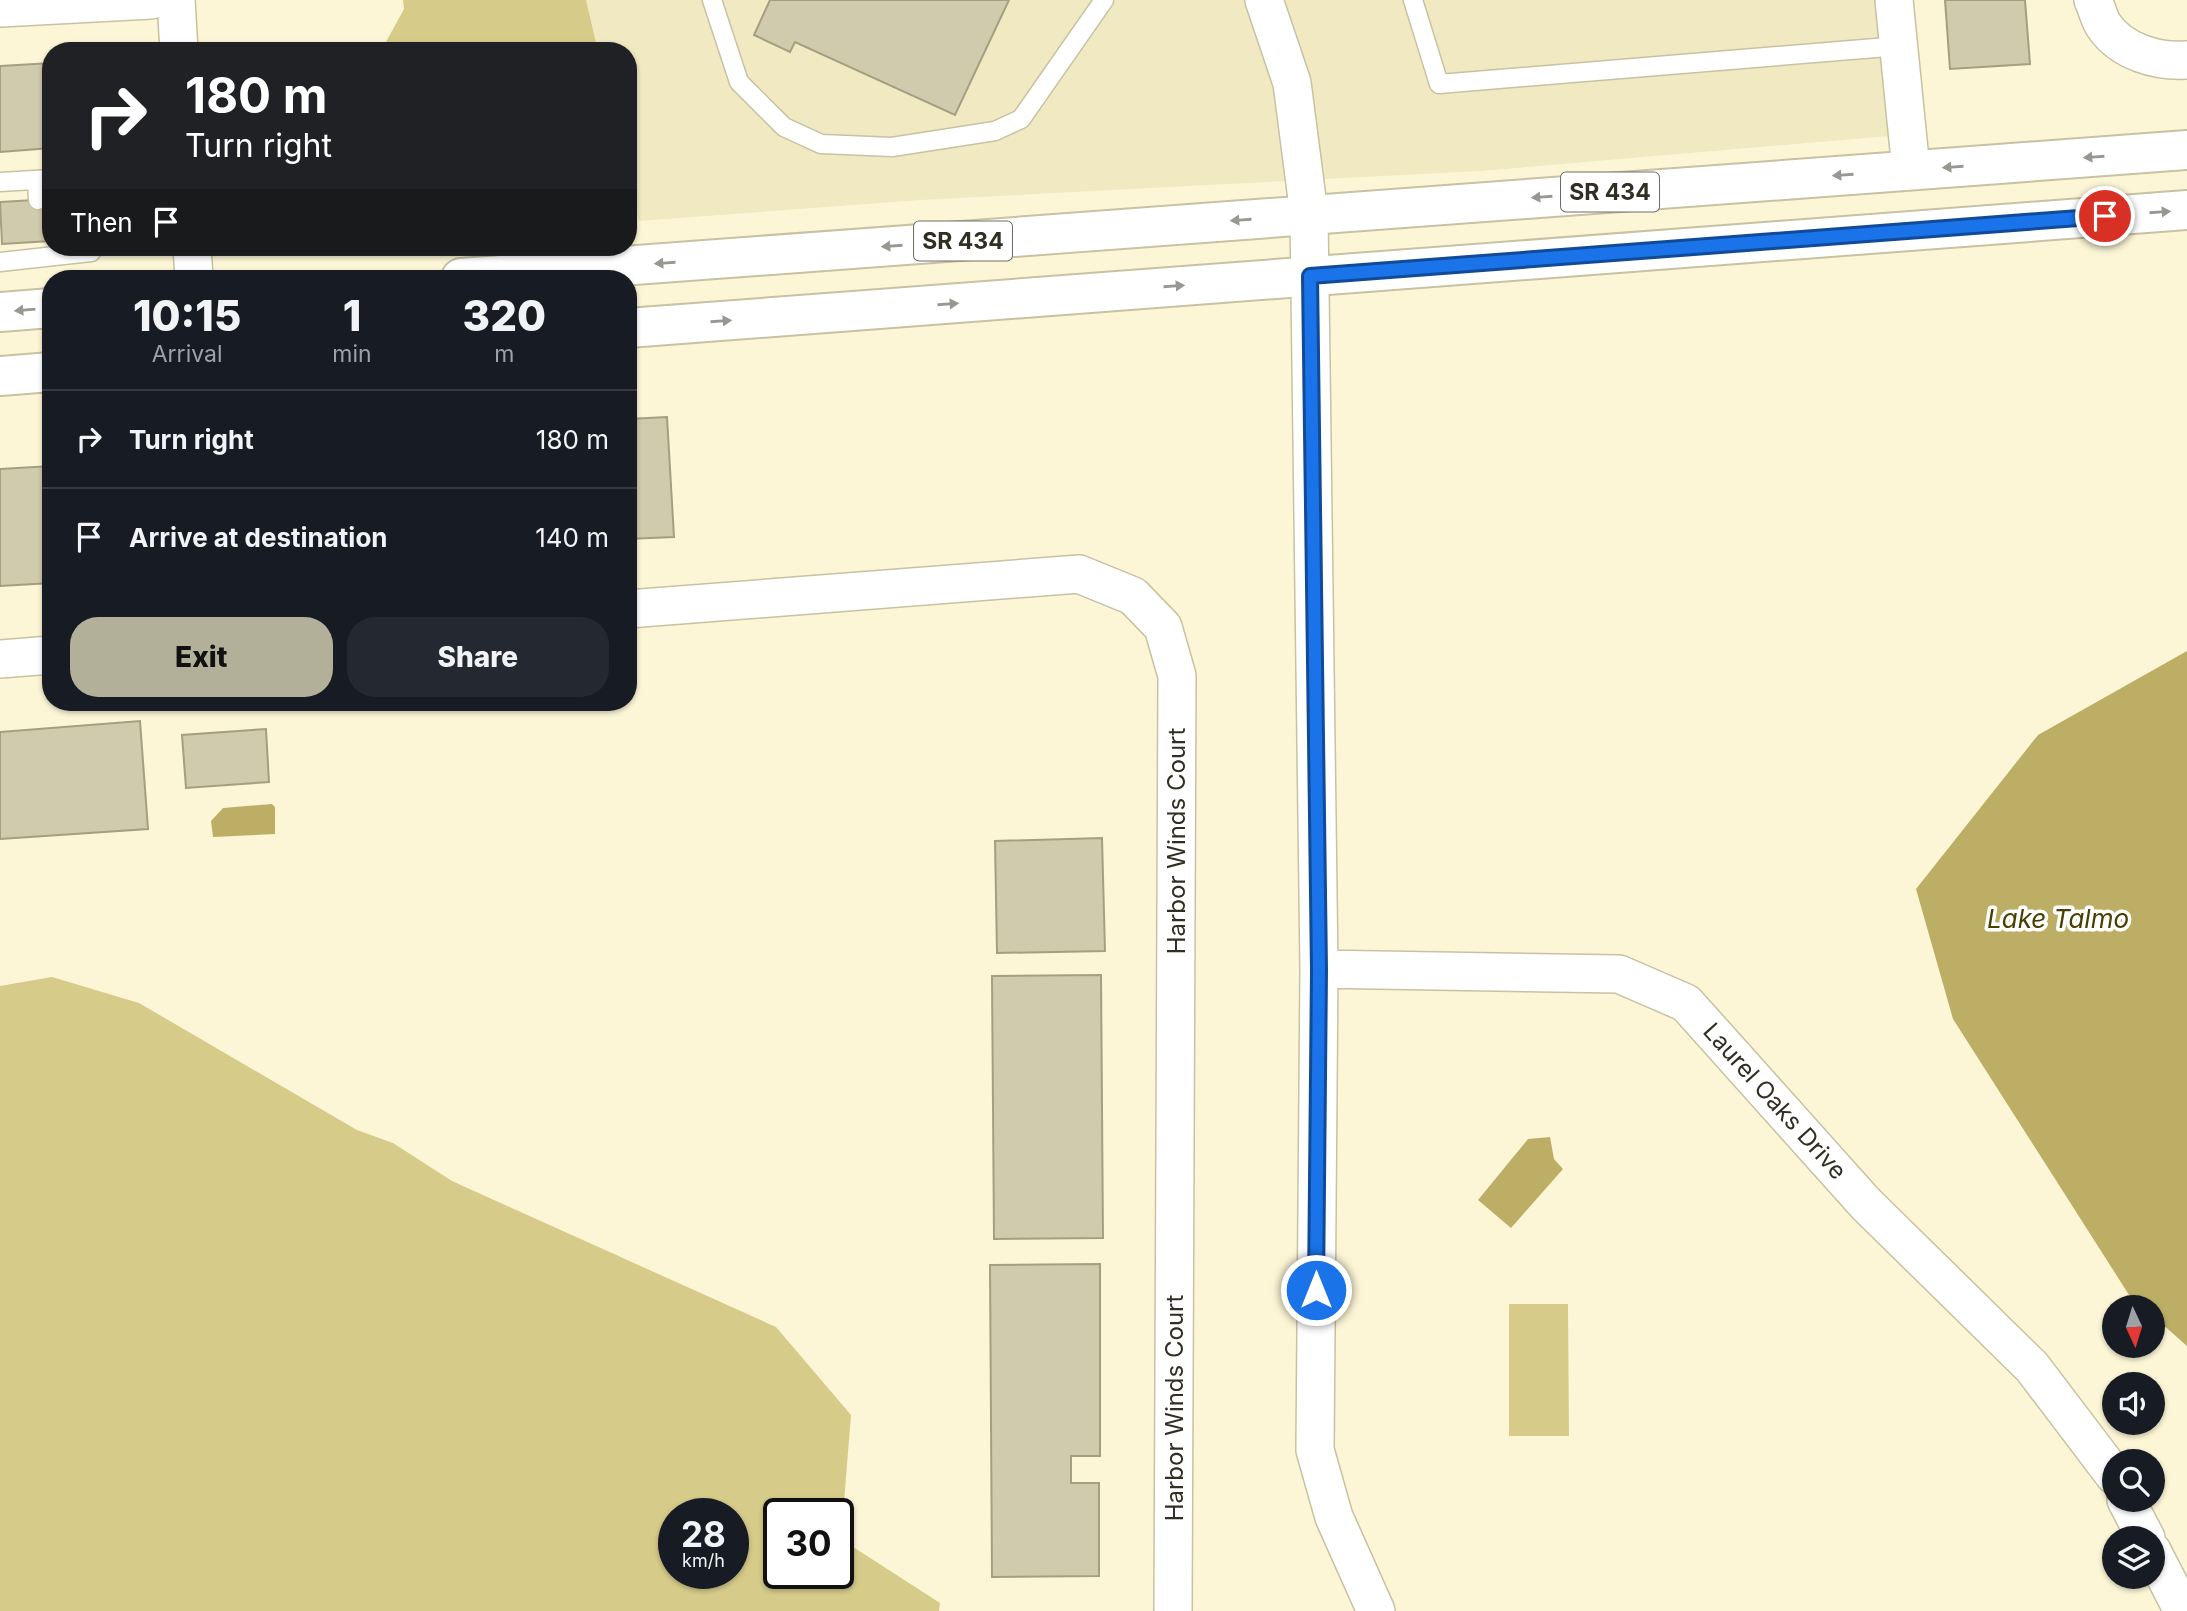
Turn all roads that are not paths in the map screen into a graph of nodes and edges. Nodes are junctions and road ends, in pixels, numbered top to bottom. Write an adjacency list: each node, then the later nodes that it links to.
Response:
1 (151, 0): 9 (street)
2 (176, 0): 10 (street)
3 (712, 0): 4 (lane)
4 (1104, 0)
5 (1264, 0): 20 (street)
6 (1413, 0): 11 (lane)
7 (1894, 0): 11 (street)
8 (2094, 0): 12 (street)
9 (0, 8)
10 (178, 42)
11 (1900, 46): 14 (street)
12 (2187, 60)
13 (2187, 150): 14 (main road, SR 434, one-way to 14)
14 (1911, 170): 20 (main road, SR 434, one-way to 20)
15 (42, 179): 16 (lane)
16 (0, 182)
17 (42, 186): 18 (lane)
18 (38, 200)
19 (2187, 210): 24 (main road, one-way to 19)
20 (1309, 214): 23 (main road, SR 434, one-way to 23); 24 (street)
21 (42, 250): 22 (lane)
22 (0, 262)
23 (567, 270)
24 (1310, 276): 27 (main road, one-way to 24); 33 (street)
25 (42, 309): 26 (main road, one-way to 26)
26 (0, 312)
27 (637, 327)
28 (42, 373): 29 (main road)
29 (0, 376)
30 (637, 608): 36 (street, Harbor Winds Court)
31 (42, 656): 32 (street)
32 (0, 659)
33 (1319, 970): 34 (street, Laurel Oaks Drive); 37 (street)
34 (2102, 1459)
35 (2165, 1576): 38 (street)
36 (1173, 1611)
37 (1376, 1611)
38 (2183, 1611)

